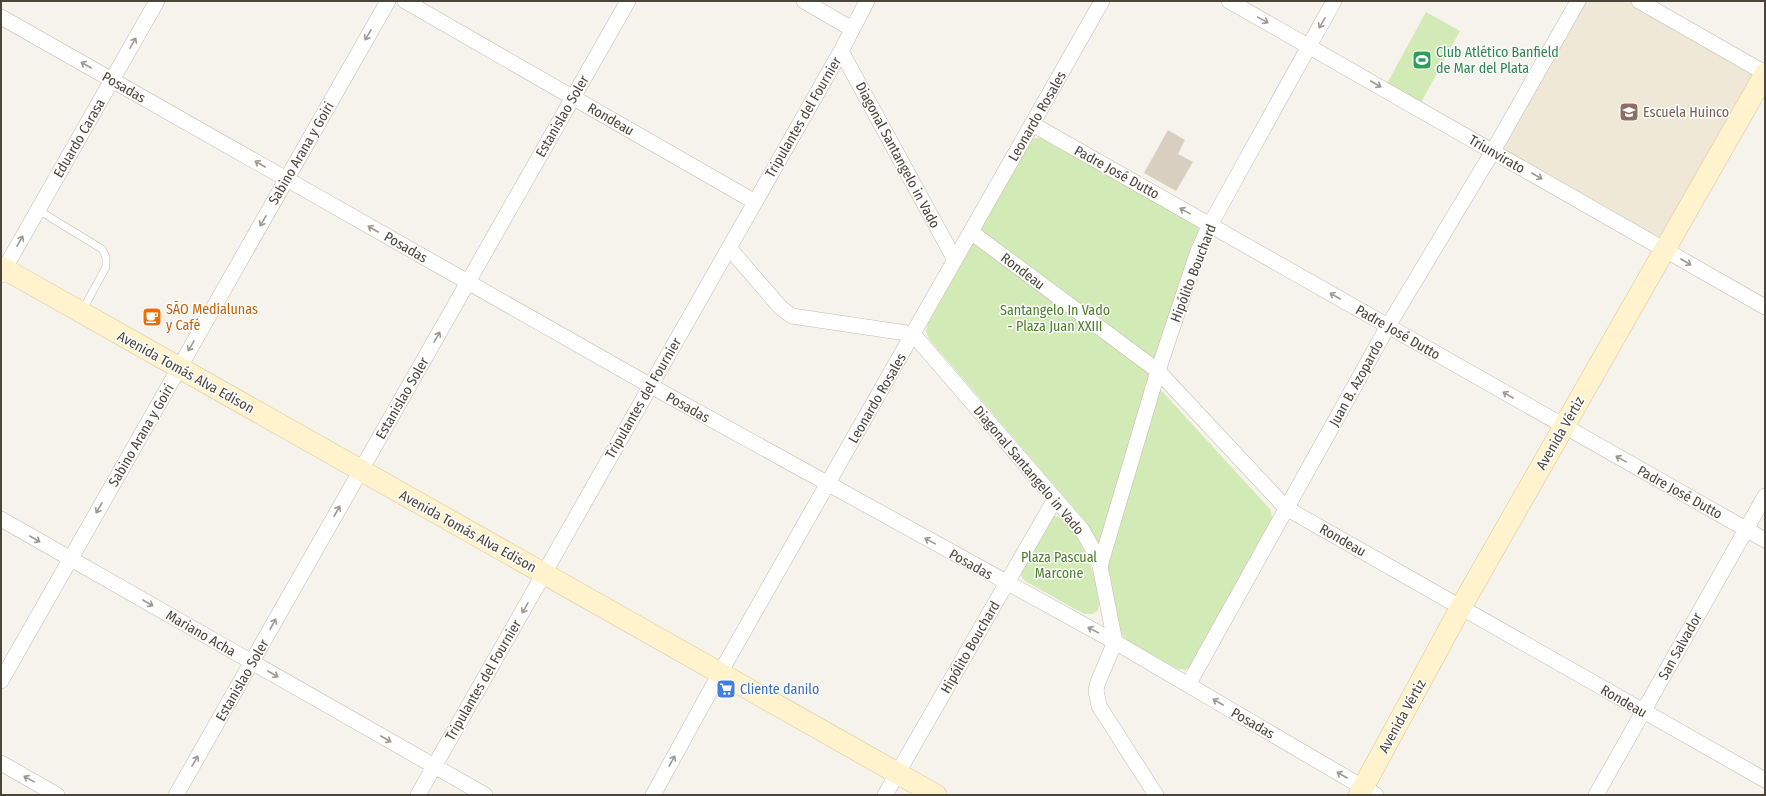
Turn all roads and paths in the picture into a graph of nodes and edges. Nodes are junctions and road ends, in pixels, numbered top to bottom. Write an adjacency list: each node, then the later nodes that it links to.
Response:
1 (157, 1): 17 (street, Eduardo Carasa, one-way to 1)
2 (388, 1): 21 (street, Sabino Arana y Goiri, one-way to 21)
3 (405, 1): 18 (street, Rondeau)
4 (628, 1): 18 (street, Estanislao Soler)
5 (804, 1): 13 (street)
6 (867, 1): 13 (street, Tripulantes del Fournier)
7 (1102, 1): 19 (street, Leonardo Rosales)
8 (1228, 1): 14 (street, Triunvirato, one-way to 14)
9 (1334, 1): 14 (street, Hipólito Bouchard, one-way to 14)
10 (1578, 1): 20 (street, Juan B. Azopardo)
11 (1639, 1): 16 (street)
12 (1, 17): 17 (street, Posadas, one-way to 12)
13 (852, 29): 15 (street, Tripulantes del Fournier)
14 (1309, 46): 20 (street, Triunvirato, one-way to 20); 24 (street, Hipólito Bouchard)
15 (841, 51): 22 (street, Tripulantes del Fournier); 28 (street, Diagonal Santangelo in Vado)
16 (1765, 73): 27 (main road, Avenida Vértiz)
17 (112, 80): 21 (street, Posadas, one-way to 17); 23 (street, Eduardo Carasa)
18 (573, 97): 22 (street, Rondeau); 30 (street, Estanislao Soler)
19 (1032, 124): 24 (street, Padre José Dutto, one-way to 19); 25 (street, Leonardo Rosales)
20 (1493, 151): 27 (street, Triunvirato, one-way to 27); 33 (street, Juan B. Azopardo)
21 (286, 179): 30 (street, Posadas, one-way to 21); 35 (street, Sabino Arana y Goiri, one-way to 35)
22 (755, 202): 26 (street, Tripulantes del Fournier)
23 (38, 210): 29 (street, Eduardo Carasa, one-way to 23); 32 (lane)
24 (1210, 225): 33 (street, Padre José Dutto, one-way to 24); 36 (street, Hipólito Bouchard)
25 (970, 232): 28 (street, Leonardo Rosales); 36 (street, Rondeau)
26 (729, 248): 34 (street); 37 (street, Tripulantes del Fournier)
27 (1665, 250): 31 (street, Triunvirato, one-way to 31); 38 (main road, Avenida Vértiz)
28 (955, 260): 34 (street, Leonardo Rosales)
29 (2, 270): 32 (main road, Avenida Tomás Alva Edison)
30 (468, 282): 37 (street, Posadas); 39 (street, Estanislao Soler, one-way to 30)
31 (1765, 307)
32 (81, 312): 35 (main road, Avenida Tomás Alva Edison)
33 (1388, 326): 38 (street, Padre José Dutto, one-way to 33); 43 (street, Juan B. Azopardo)
34 (913, 334): 40 (street, Leonardo Rosales); 42 (street, Diagonal Santangelo in Vado)
35 (179, 368): 39 (main road, Avenida Tomás Alva Edison); 47 (street, Sabino Arana y Goiri, one-way to 47)
36 (1158, 371): 43 (street, Rondeau); 48 (street, Hipólito Bouchard)
37 (650, 386): 40 (street, Posadas); 49 (street, Tripulantes del Fournier)
38 (1564, 426): 45 (street, Padre José Dutto, one-way to 38); 51 (main road, Avenida Vértiz)
39 (360, 470): 49 (main road, Avenida Tomás Alva Edison); 53 (street, Estanislao Soler, one-way to 39)
40 (828, 483): 50 (street, Posadas, one-way to 40); 54 (street, Leonardo Rosales)
41 (1765, 496): 45 (street, San Salvador)
42 (1054, 498): 48 (street, Diagonal Santangelo in Vado); 50 (street, Hipólito Bouchard)
43 (1286, 508): 51 (street, Rondeau); 56 (street, Juan B. Azopardo)
44 (1, 519): 47 (street, Mariano Acha, one-way to 47)
45 (1746, 529): 46 (street, Padre José Dutto); 57 (street, San Salvador)
46 (1765, 540)
47 (70, 559): 53 (street, Mariano Acha, one-way to 53); 55 (street, Sabino Arana y Goiri)
48 (1100, 566): 52 (street, Diagonal Santangelo in Vado)
49 (544, 574): 54 (main road, Avenida Tomás Alva Edison); 59 (street, Tripulantes del Fournier, one-way to 59)
50 (1006, 583): 52 (street, Posadas, one-way to 50); 60 (street, Hipólito Bouchard)
51 (1461, 607): 57 (street, Rondeau); 62 (main road, Avenida Vértiz)
52 (1116, 642): 56 (street, Posadas); 70 (street)
53 (252, 662): 59 (street, Mariano Acha, one-way to 59); 64 (street, Estanislao Soler, one-way to 53)
54 (720, 673): 60 (main road, Avenida Tomás Alva Edison); 67 (street, Leonardo Rosales, one-way to 54)
55 (1, 681)
56 (1188, 685): 62 (street, Posadas, one-way to 56)
57 (1643, 712): 61 (street, Rondeau); 71 (street, San Salvador)
58 (1, 763): 63 (street, one-way to 58)
59 (434, 766): 65 (street, Tripulantes del Fournier); 66 (street, Mariano Acha)
60 (898, 773): 68 (street, Hipólito Bouchard); 69 (main road, Avenida Tomás Alva Edison)
61 (1765, 780)
62 (1366, 793)
63 (57, 795)
64 (176, 795)
65 (418, 795)
66 (485, 795)
67 (653, 795)
68 (885, 795)
69 (936, 795)
70 (1156, 795)
71 (1596, 795)

